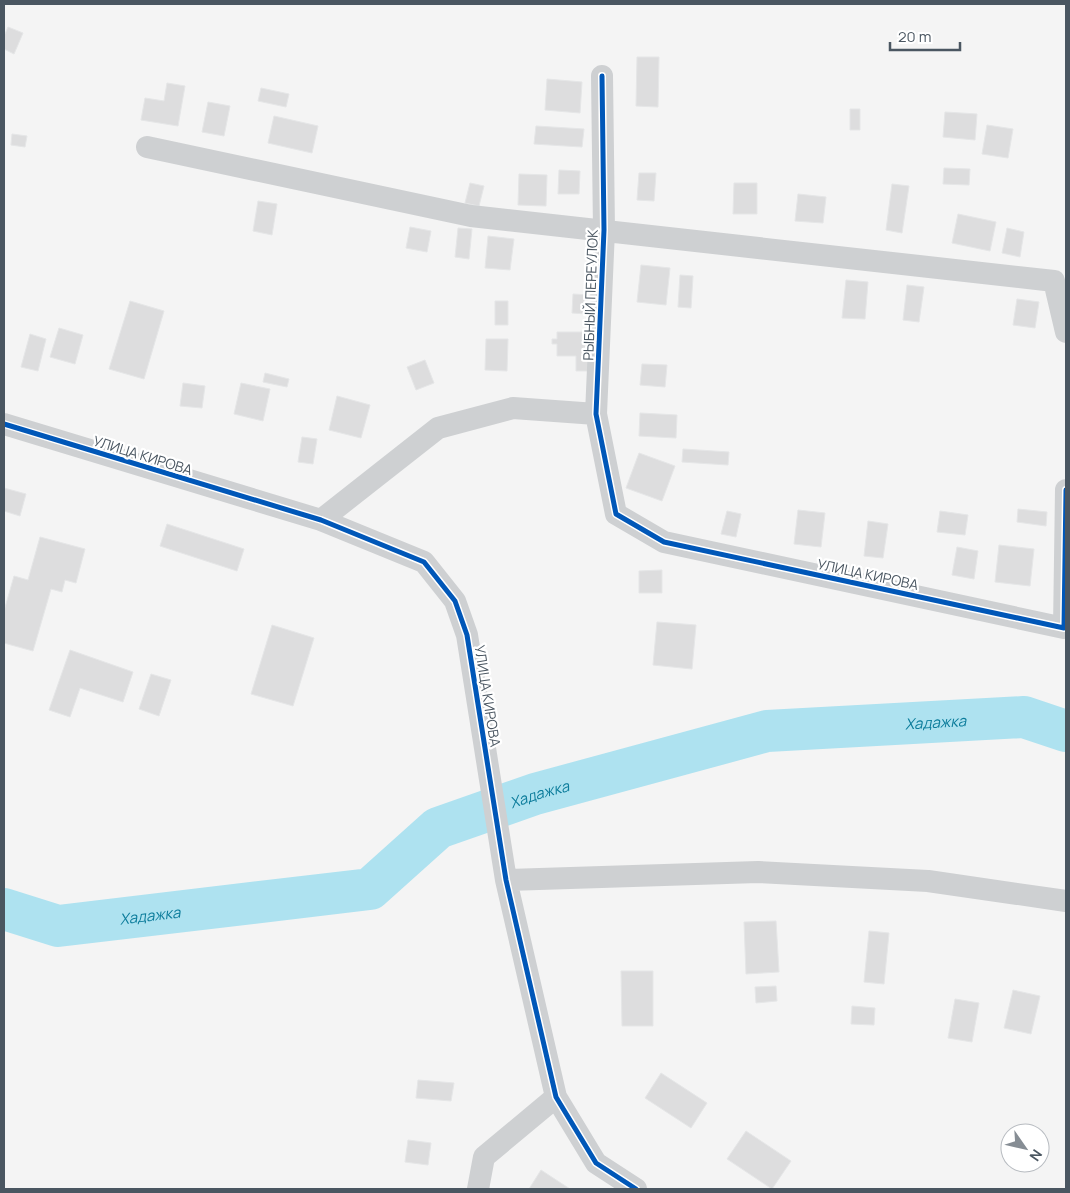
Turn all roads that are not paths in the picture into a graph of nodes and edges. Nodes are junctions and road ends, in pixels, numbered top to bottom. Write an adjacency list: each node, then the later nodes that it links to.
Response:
1 (602, 76): 3 (street, РЫБНЫЙ ПЕРЕУЛОК)
2 (147, 147): 3 (street, РЫБНЫЙ ПЕРЕУЛОК)
3 (604, 230): 4 (street, РЫБНЫЙ ПЕРЕУЛОК); 5 (street, РЫБНЫЙ ПЕРЕУЛОК)
4 (1066, 332)
5 (596, 414): 8 (street, РЫБНЫЙ ПЕРЕУЛОК); 9 (street)
6 (4, 424): 9 (street, УЛИЦА КИРОВА)
7 (1066, 490): 8 (street, УЛИЦА КИРОВА)
8 (616, 514)
9 (321, 520): 10 (street, УЛИЦА КИРОВА)
10 (505, 870): 11 (street); 12 (street, УЛИЦА КИРОВА)
11 (1066, 901)
12 (556, 1098): 13 (street); 14 (street, УЛИЦА КИРОВА)
13 (478, 1189)
14 (636, 1189)

